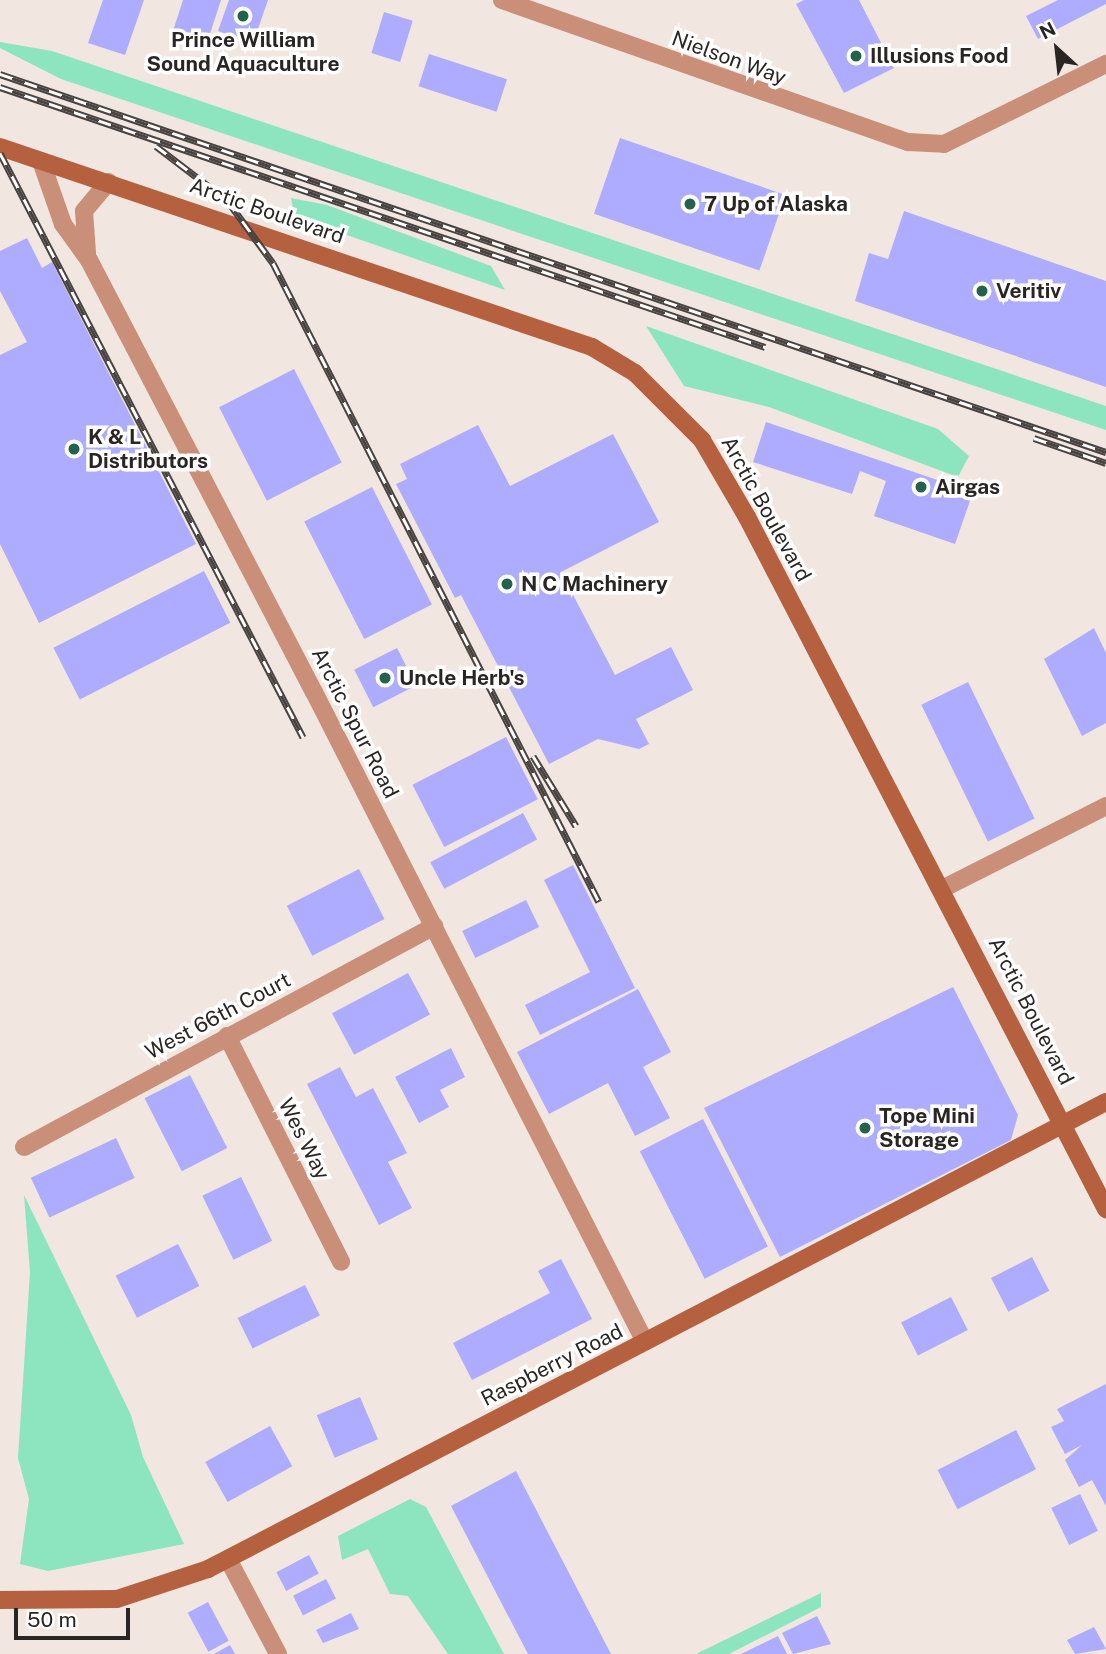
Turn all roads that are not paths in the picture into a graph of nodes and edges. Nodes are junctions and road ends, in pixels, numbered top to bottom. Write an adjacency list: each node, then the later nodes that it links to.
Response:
1 (502, 0): 2 (street, Nielson Way)
2 (1106, 64)
3 (0, 147): 4 (main road, Arctic Boulevard)
4 (41, 160): 5 (main road, Arctic Boulevard); 6 (street, Arctic Spur Road)
5 (108, 182): 6 (street, Arctic Spur Road); 8 (main road, Arctic Boulevard)
6 (89, 260): 9 (street, Arctic Spur Road)
7 (1106, 806): 8 (street)
8 (943, 889): 12 (main road, Arctic Boulevard)
9 (434, 926): 10 (street, West 66th Court); 16 (street, Arctic Spur Road)
10 (227, 1036): 13 (street, West 66th Court); 15 (street, Wes Way)
11 (1106, 1102): 12 (main road, Raspberry Road)
12 (1063, 1125): 14 (main road, Arctic Boulevard); 16 (main road, Raspberry Road)
13 (24, 1147)
14 (1106, 1209)
15 (341, 1262)
16 (645, 1342): 17 (main road, Raspberry Road)
17 (228, 1559): 18 (main road, Raspberry Road); 19 (street)
18 (0, 1600)
19 (278, 1654)

